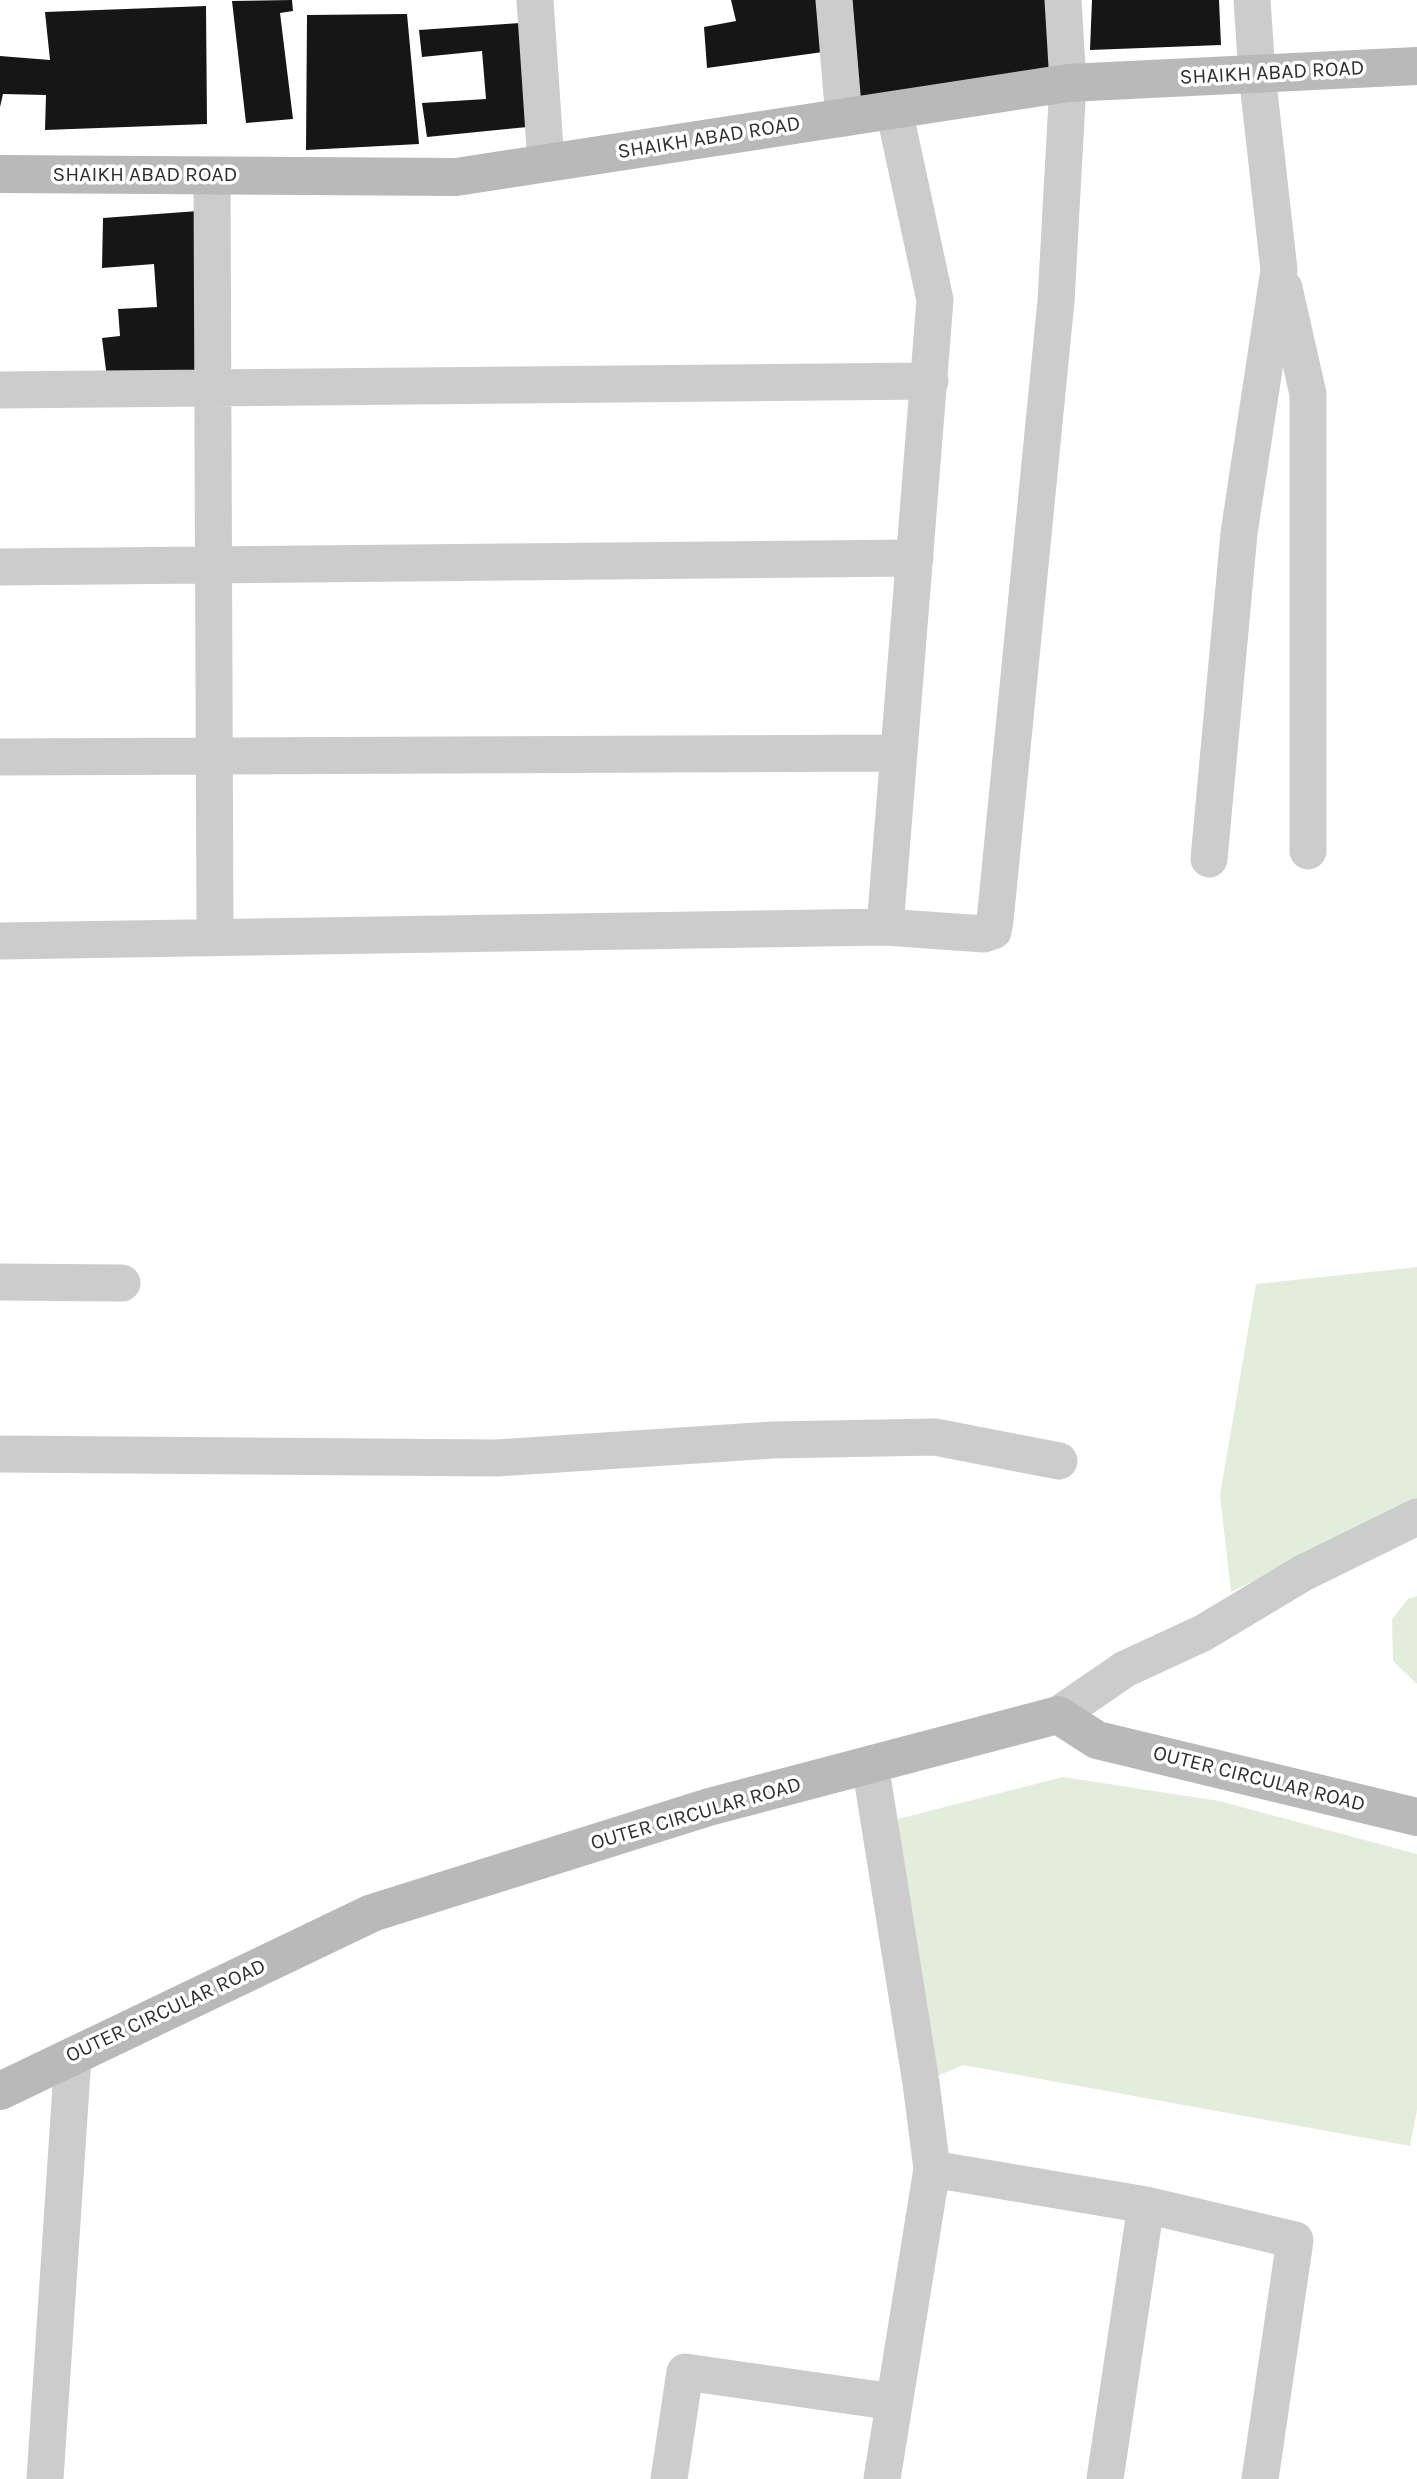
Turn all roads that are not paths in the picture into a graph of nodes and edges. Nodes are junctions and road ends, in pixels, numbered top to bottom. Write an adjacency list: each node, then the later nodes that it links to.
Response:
1 (535, 0): 10 (street)
2 (834, 0): 9 (street)
3 (1063, 0): 7 (street)
4 (1252, 0): 6 (street)
5 (1417, 66): 6 (main road, SHAIKH ABAD ROAD)
6 (1257, 74): 7 (main road, SHAIKH ABAD ROAD); 13 (street)
7 (1068, 83): 8 (main road, SHAIKH ABAD ROAD); 25 (street)
8 (894, 110): 9 (main road, SHAIKH ABAD ROAD); 14 (street)
9 (844, 118): 10 (main road, SHAIKH ABAD ROAD)
10 (546, 163): 12 (main road, SHAIKH ABAD ROAD)
11 (0, 174): 12 (main road, SHAIKH ABAD ROAD)
12 (212, 176): 15 (street)
13 (1279, 270): 23 (street); 24 (street)
14 (930, 381): 15 (street); 17 (street)
15 (213, 388): 16 (street); 18 (street)
16 (0, 390)
17 (915, 558): 18 (street); 20 (street)
18 (214, 565): 19 (street); 21 (street)
19 (0, 567)
20 (899, 753): 21 (street); 25 (street)
21 (214, 756): 22 (street); 26 (street)
22 (0, 757)
23 (1308, 850)
24 (1209, 859)
25 (885, 927): 26 (street)
26 (215, 938): 27 (street)
27 (0, 941)
28 (0, 1282): 29 (street)
29 (122, 1283)
30 (0, 1454): 31 (street)
31 (1059, 1461)
32 (1417, 1517): 33 (street)
33 (1058, 1715): 34 (main road, OUTER CIRCULAR ROAD); 35 (main road, OUTER CIRCULAR ROAD)
34 (870, 1764): 36 (main road, OUTER CIRCULAR ROAD); 38 (street)
35 (1417, 1817)
36 (73, 2056): 37 (main road, OUTER CIRCULAR ROAD); 41 (street)
37 (0, 2091)
38 (932, 2169): 39 (street); 40 (street)
39 (1146, 2204): 44 (street); 45 (street)
40 (894, 2402): 42 (street); 43 (street)
41 (45, 2479)
42 (669, 2479)
43 (882, 2479)
44 (1105, 2479)
45 (1260, 2479)

